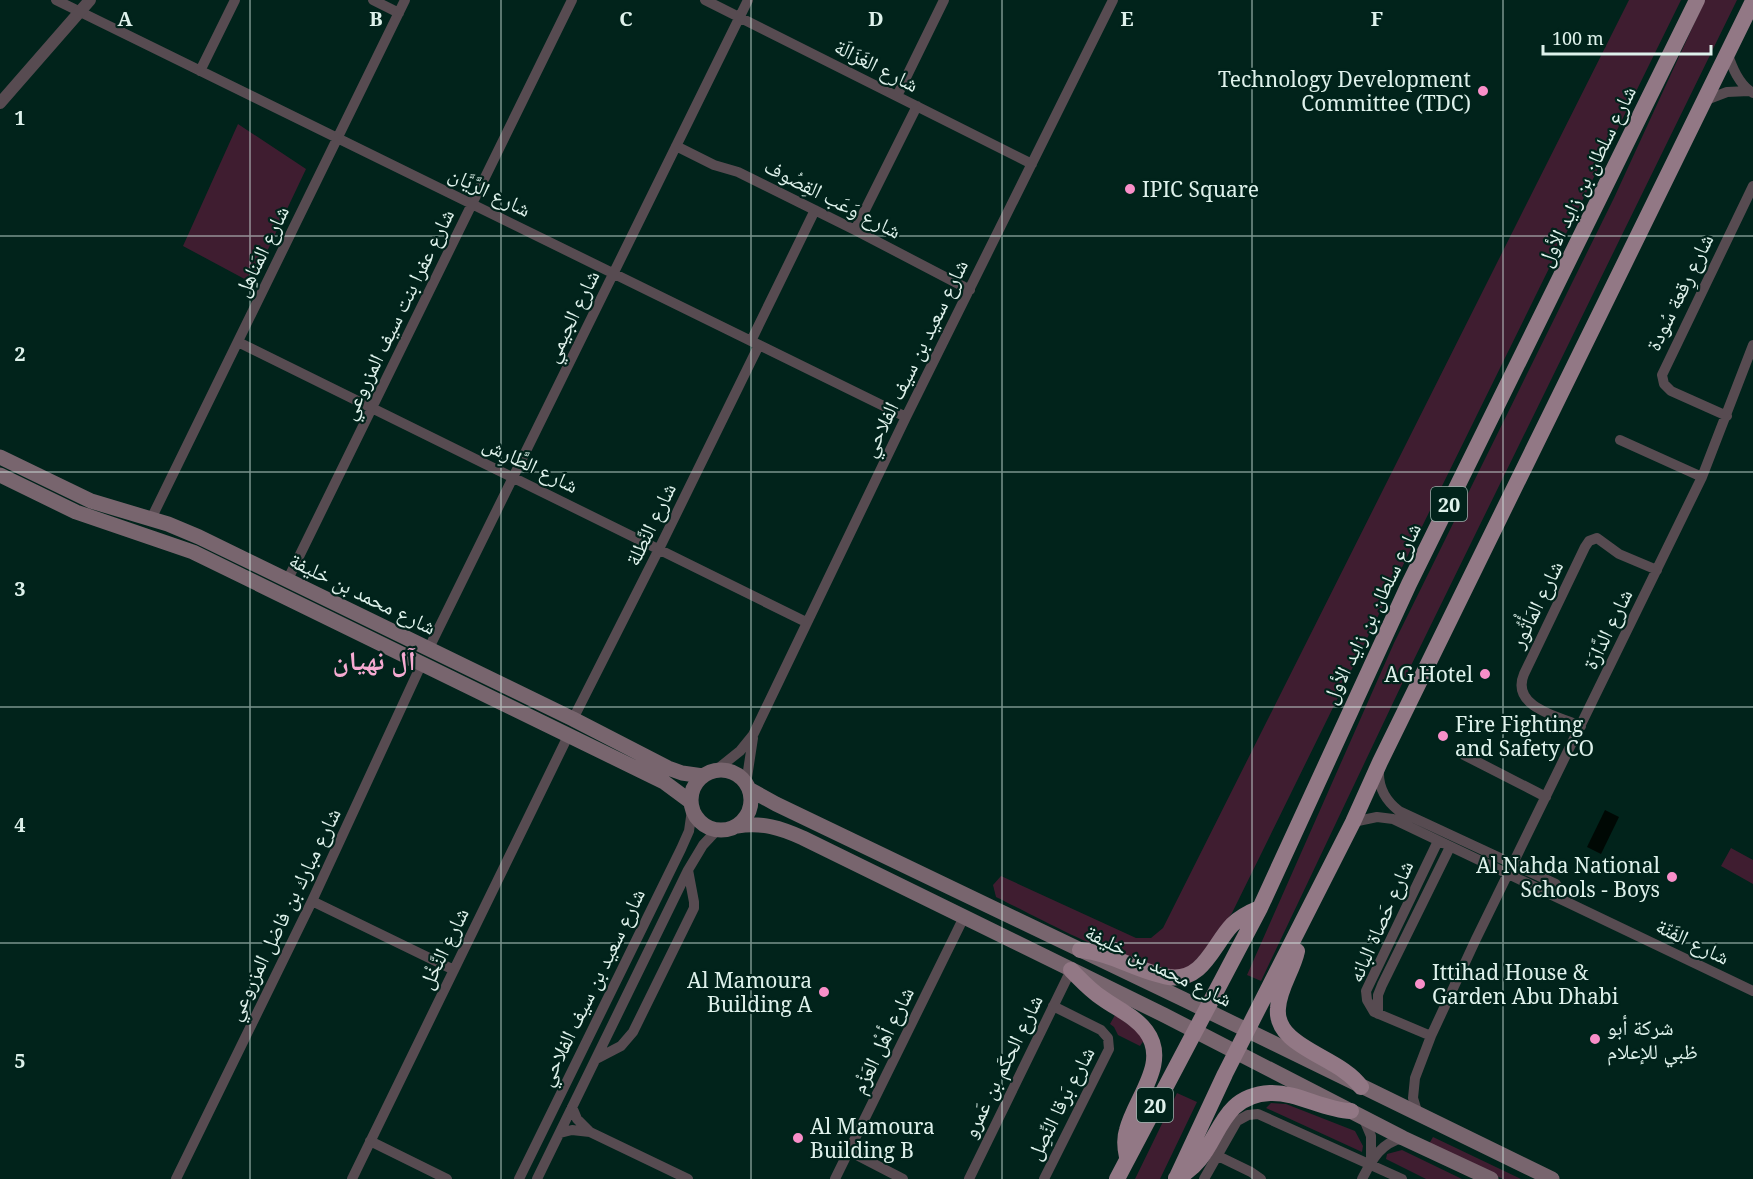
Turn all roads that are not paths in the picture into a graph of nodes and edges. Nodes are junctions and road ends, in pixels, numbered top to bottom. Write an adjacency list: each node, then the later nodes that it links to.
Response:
1 (56, 0): 13 (street, شارع الرَّيَّان)
2 (90, 0): 13 (street)
3 (235, 0): 17 (street)
4 (373, 0): 14 (street)
5 (405, 0): 14 (street, شارع المَناهِل)
6 (572, 0): 27 (street, شارع عفرا بنت سيف المزروعي)
7 (705, 0): 15 (street, شارع الغَزَالَة)
8 (748, 0): 15 (street, شارع الجيمي)
9 (944, 0): 19 (street)
10 (1113, 0): 25 (street, شارع سعيد بن سيف الفلاحي)
11 (1697, 0): 70 (main road, شارع سلطان بن زايد الأول / 20)
12 (1753, 1): 16 (main road, 20)
13 (79, 12): 17 (street, شارع الرَّيَّان); 21 (street)
14 (399, 13): 23 (street, شارع المَناهِل)
15 (740, 17): 19 (street, شارع الغَزَالَة); 24 (street, شارع الجيمي)
16 (1727, 52): 18 (street); 20 (main road, 20)
17 (200, 71): 23 (street, شارع الرَّيَّان)
18 (1751, 92): 20 (street)
19 (897, 96): 22 (street, شارع الغَزَالَة)
20 (1706, 100): 55 (main road, 20)
21 (0, 103)
22 (917, 106): 25 (street, شارع الغَزَالَة); 29 (street)
23 (338, 138): 27 (street, شارع الرَّيَّان); 32 (street, شارع المَناهِل)
24 (676, 146): 28 (street, شارع وَعَب القِصُوف); 30 (street, شارع الجيمي)
25 (1032, 164): 31 (street, شارع سعيد بن سيف الفلاحي)
26 (1753, 186): 36 (street, شارع رِقعة سُودة)
27 (472, 204): 30 (street, شارع الرَّيَّان); 35 (street, شارع عفرا بنت سيف المزروعي)
28 (815, 210): 29 (street, شارع وَعَب القِصُوف); 33 (street, شارع النَّطلة)
29 (855, 230): 31 (street, شارع وَعَب القِصُوف)
30 (614, 274): 33 (street, شارع الرَّيَّان); 41 (street, شارع الجيمي)
31 (970, 290): 37 (street, شارع سعيد بن سيف الفلاحي)
32 (238, 342): 35 (street, شارع الطَّارِش); 43 (street, شارع المَناهِل)
33 (755, 343): 37 (street, شارع الرَّيَّان); 44 (street, شارع النَّطلة)
34 (1753, 345): 36 (street, شارع الدَّارَة)
35 (372, 408): 41 (street, شارع الطَّارِش); 46 (street, شارع عفرا بنت سيف المزروعي)
36 (1727, 416): 42 (street, شارع الدَّارَة)
37 (906, 417): 47 (street, شارع سعيد بن سيف الفلاحي)
38 (1620, 440): 42 (street)
39 (0, 457): 43 (main road, شارع محمد بن خليفة)
40 (0, 475): 49 (main road, شارع محمد بن خليفة)
41 (513, 477): 44 (street, شارع الطَّارِش); 48 (street, شارع الجيمي)
42 (1702, 477): 45 (street, شارع الدَّارَة)
43 (151, 519): 46 (main road, شارع محمد بن خليفة)
44 (659, 549): 47 (street, شارع الطَّارِش); 50 (street, شارع النَّطلة)
45 (1657, 570): 51 (street, شارع الدَّارَة); 51 (street, شارع المَأْثُور)
46 (288, 579): 48 (main road, شارع محمد بن خليفة)
47 (806, 622): 53 (street, شارع سعيد بن سيف الفلاحي)
48 (429, 648): 50 (main road, شارع محمد بن خليفة)
49 (422, 663): 52 (main road, شارع محمد بن خليفة); 69 (street, شارع مبارك بن فاضل المزروعي)
50 (573, 719): 56 (main road, شارع محمد بن خليفة)
51 (1581, 726): 58 (street, شارع الدَّارَة)
52 (569, 735): 59 (main road, شارع محمد بن خليفة); 74 (street, شارع النَّخْل)
53 (753, 735): 56 (street, شارع سعيد بن سيف الفلاحي); 57 (street, شارع سعيد بن سيف الفلاحي)
54 (1464, 755): 58 (street)
55 (1379, 765): 60 (main road, 20); 65 (street)
56 (709, 773): 57 (main road); 59 (main road)
57 (748, 786): 61 (main road); 73 (main road, شارع محمد بن خليفة)
58 (1546, 797): 65 (street, شارع الدَّارَة)
59 (692, 806): 62 (main road); 103 (street, شارع سعيد بن سيف الفلاحي)
60 (1353, 822): 63 (street, شارع الفَنّة); 72 (main road, 20)
61 (737, 826): 62 (main road); 71 (main road, شارع محمد بن خليفة)
62 (717, 830): 66 (street, شارع سعيد بن سيف الفلاحي)
63 (1438, 841): 64 (street, شارع الفَنّة); 79 (street, شارع حَصاة البانه)
64 (1450, 847): 67 (street, شارع الفَنّة); 79 (street, شارع حَصاة البانه)
65 (1513, 863): 67 (street, شارع الدَّارَة); 68 (street)
66 (688, 870): 85 (street, شارع سعيد بن سيف الفلاحي); 85 (street, شارع سعيد بن سيف الفلاحي)
67 (1508, 874): 76 (street, شارع الفَنّة); 82 (street, شارع الدَّارَة)
68 (1556, 884)
69 (312, 900): 74 (street); 100 (street, شارع مبارك بن فاضل المزروعي)
70 (1260, 908): 73 (main road); 78 (main road, شارع سلطان بن زايد الأول / 20)
71 (964, 917): 75 (main road, شارع محمد بن خليفة); 95 (street, شارع أهْل العَزْم)
72 (1297, 932): 81 (main road, 20); 87 (main road)
73 (1080, 950): 78 (main road, شارع محمد بن خليفة)
74 (454, 970): 94 (street, شارع النَّخْل)
75 (1071, 970): 77 (street, شارع الحكَم بن عَمرو); 80 (main road, شارع محمد بن خليفة); 97 (main road)
76 (1753, 991)
77 (1053, 1006): 108 (street, شارع الحكَم بن عَمرو); 109 (street, شارع بَرقا النِّصِل)
78 (1206, 1010): 80 (main road, شارع سلطان بن زايد الأول / 20); 81 (main road, شارع محمد بن خليفة)
79 (1378, 1014): 82 (street, شارع حَصاة البانه)
80 (1195, 1031): 84 (main road, شارع محمد بن خليفة); 97 (main road, شارع سلطان بن زايد الأول / 20)
81 (1248, 1031): 83 (main road, شارع محمد بن خليفة); 84 (main road, 20)
82 (1431, 1036): 90 (street, شارع الدَّارَة)
83 (1288, 1051): 86 (main road); 87 (main road, شارع محمد بن خليفة)
84 (1236, 1053): 86 (main road, شارع محمد بن خليفة); 99 (main road, 20)
85 (596, 1059): 88 (street, شارع سعيد بن سيف الفلاحي)
86 (1276, 1073): 89 (main road, شارع محمد بن خليفة)
87 (1361, 1087): 90 (main road, شارع محمد بن خليفة)
88 (572, 1107): 91 (street); 92 (street, شارع سعيد بن سيف الفلاحي)
89 (1357, 1114): 93 (main road, شارع محمد بن خليفة); 98 (street); 99 (main road)
90 (1418, 1115): 116 (main road, شارع محمد بن خليفة)
91 (590, 1132): 92 (street); 105 (street)
92 (560, 1133): 104 (street, شارع سعيد بن سيف الفلاحي)
93 (1403, 1137): 98 (street); 115 (main road, شارع محمد بن خليفة)
94 (370, 1141): 101 (street, شارع النَّخْل); 102 (street)
95 (849, 1151): 106 (street, شارع أهْل العَزْم); 107 (street)
96 (1216, 1155): 98 (street); 111 (street); 112 (street)
97 (1127, 1157): 110 (main road, شارع سلطان بن زايد الأول / 20)
98 (1370, 1163): 113 (street); 114 (street)
99 (1176, 1178)
100 (176, 1179)
101 (352, 1179)
102 (447, 1179)
103 (519, 1179)
104 (537, 1179)
105 (688, 1179)
106 (835, 1179)
107 (903, 1179)
108 (969, 1179)
109 (1044, 1179)
110 (1117, 1179)
111 (1204, 1179)
112 (1261, 1179)
113 (1362, 1179)
114 (1402, 1179)
115 (1491, 1179)
116 (1552, 1179)

